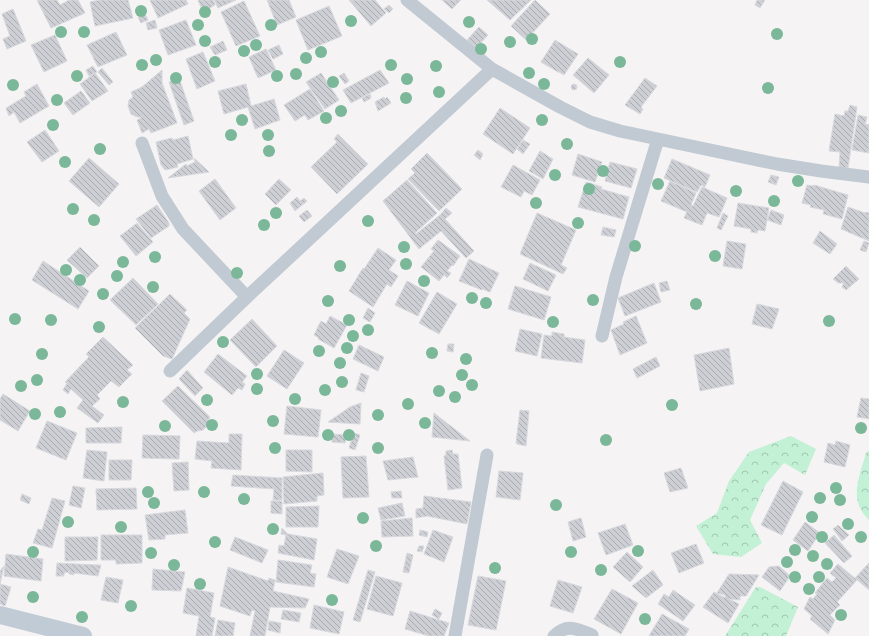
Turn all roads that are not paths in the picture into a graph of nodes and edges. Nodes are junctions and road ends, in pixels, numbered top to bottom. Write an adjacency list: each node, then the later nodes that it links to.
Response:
1 (407, 0): 2 (street)
2 (492, 68): 3 (street); 6 (street)
3 (658, 139): 5 (street); 7 (street)
4 (142, 143): 6 (street)
5 (869, 177)
6 (247, 297): 8 (street)
7 (602, 336)
8 (170, 371)
9 (487, 455): 13 (street)
10 (0, 614): 12 (main road)
11 (592, 635): 14 (street)
12 (82, 636)
13 (455, 636)
14 (554, 636)

